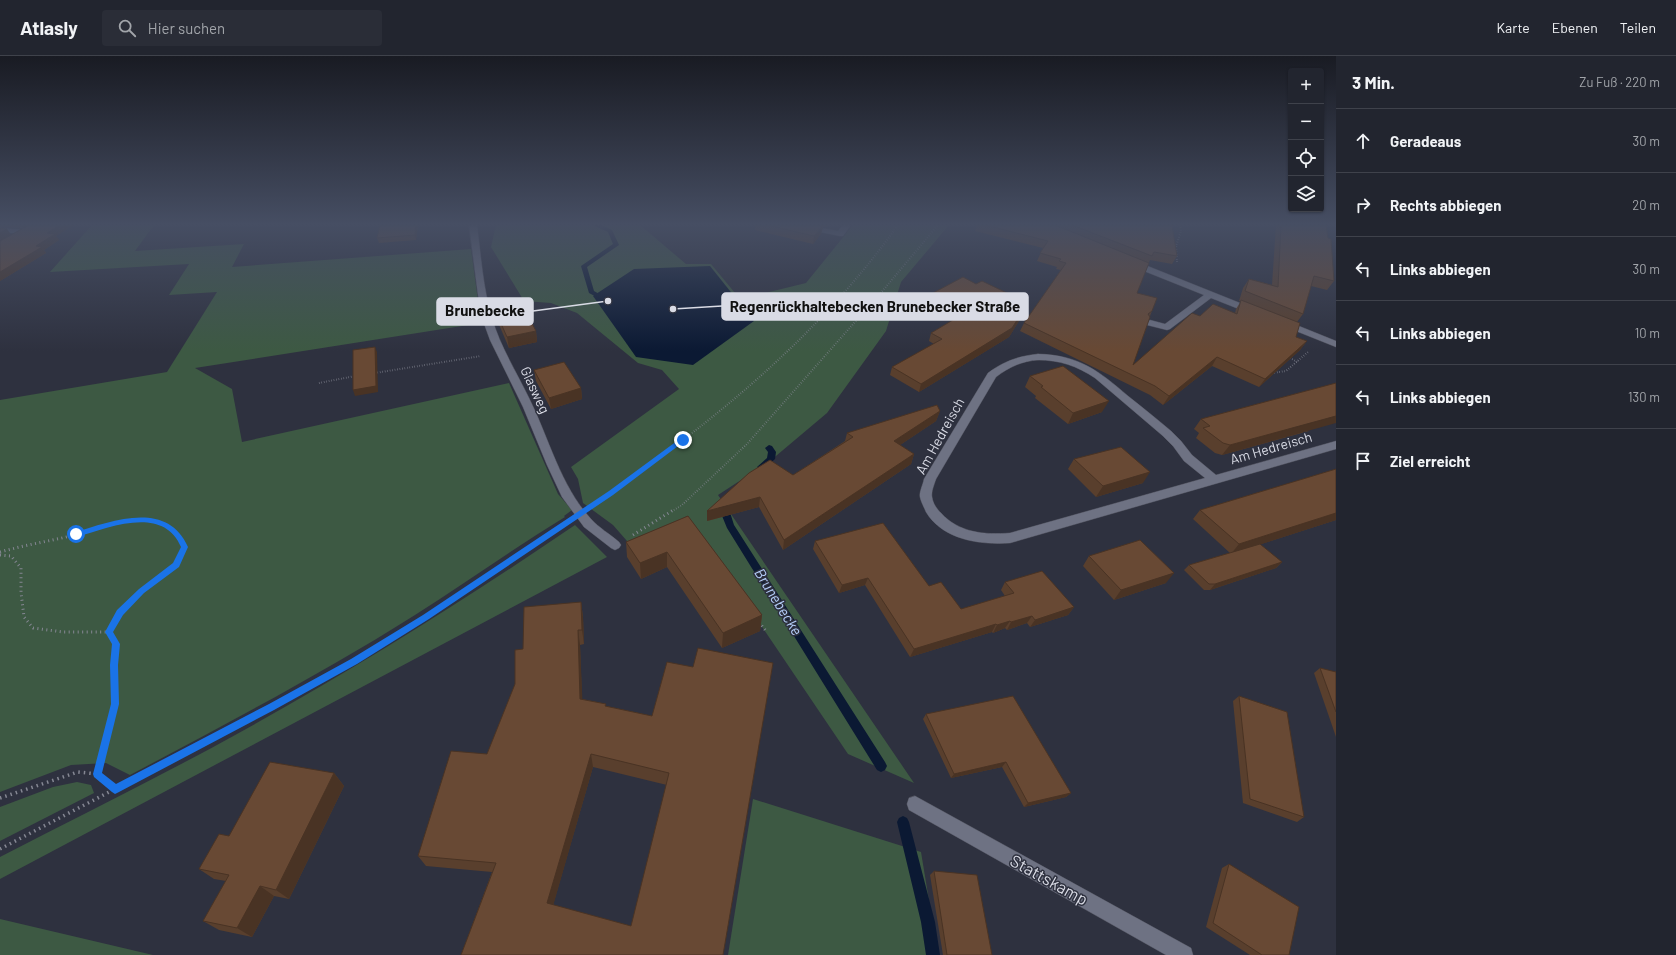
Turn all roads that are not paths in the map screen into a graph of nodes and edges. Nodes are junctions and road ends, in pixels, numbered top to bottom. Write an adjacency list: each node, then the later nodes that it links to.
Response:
1 (479, 267): 10 (street, Glasweg)
2 (1143, 267): 3 (street)
3 (1210, 294): 4 (street); 6 (street)
4 (1261, 314)
5 (1276, 320): 7 (street)
6 (1150, 323)
7 (1333, 340)
8 (1336, 445): 9 (street, Am Hedreisch)
9 (1214, 480): 9 (street, Am Hedreisch)
10 (616, 546)
11 (915, 804): 12 (street, Stattskamp)
12 (1184, 955)

